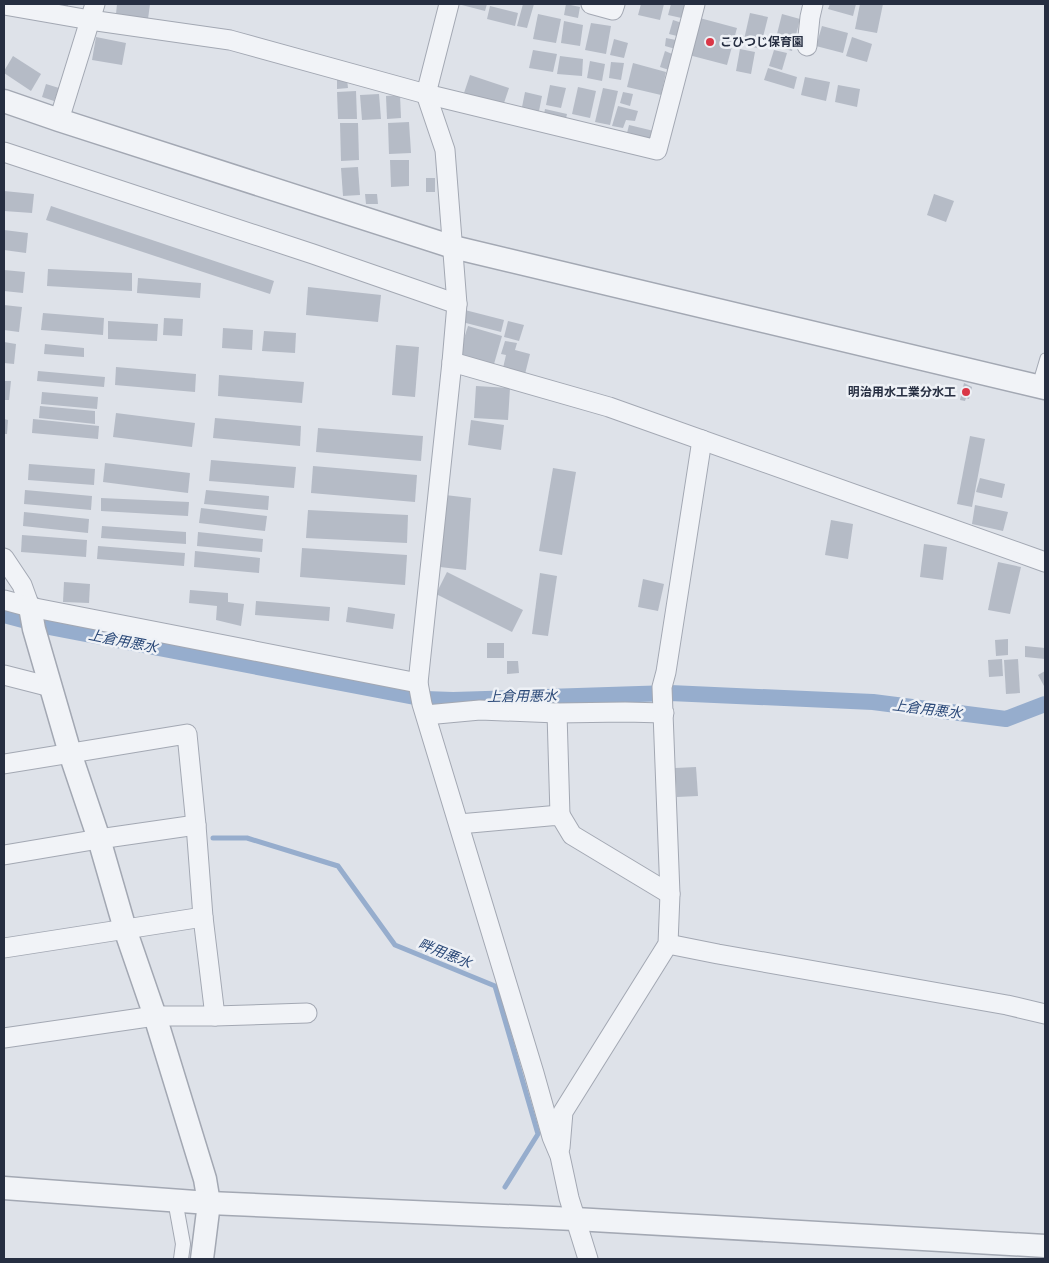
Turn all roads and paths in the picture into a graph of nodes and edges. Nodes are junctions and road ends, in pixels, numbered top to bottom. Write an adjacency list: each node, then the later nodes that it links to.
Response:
1 (449, 4): 9 (street)
2 (591, 4): 3 (street)
3 (614, 4)
4 (695, 4): 9 (street)
5 (813, 4): 8 (street)
6 (4, 5): 7 (street)
7 (92, 12): 9 (street); 11 (street)
8 (807, 46)
9 (426, 94): 13 (street)
10 (4, 101): 11 (street)
11 (59, 120): 13 (street)
12 (4, 152): 14 (street)
13 (453, 247): 14 (street); 17 (street)
14 (457, 304): 16 (street)
15 (1045, 358): 17 (lane)
16 (452, 362): 18 (street); 24 (street)
17 (1041, 387)
18 (702, 440): 20 (street); 26 (street)
19 (4, 558): 22 (street)
20 (1045, 562)
21 (4, 600): 22 (street)
22 (30, 607): 24 (street); 25 (street)
23 (4, 675): 25 (street)
24 (418, 683): 27 (street)
25 (51, 687): 29 (street)
26 (663, 701): 28 (street); 36 (street)
27 (424, 710): 28 (street); 33 (street)
28 (556, 713): 31 (street)
29 (70, 753): 30 (street); 32 (street); 34 (street)
30 (4, 764)
31 (560, 815): 33 (street); 36 (street)
32 (196, 824): 34 (street); 37 (street)
33 (459, 824): 46 (street)
34 (98, 839): 35 (street); 38 (street)
35 (4, 855)
36 (670, 894): 39 (street)
37 (203, 917): 38 (street); 44 (street)
38 (125, 929): 40 (street); 43 (street)
39 (668, 944): 42 (street); 46 (street)
40 (4, 948)
41 (306, 1013): 44 (street)
42 (1045, 1014)
43 (155, 1016): 44 (street); 45 (street); 49 (street)
44 (215, 1016)
45 (4, 1038)
46 (560, 1156): 50 (street)
47 (4, 1188): 48 (street)
48 (175, 1200): 49 (street); 52 (street)
49 (209, 1203): 50 (street); 53 (street)
50 (576, 1219): 51 (street); 54 (street)
51 (1045, 1246)
52 (181, 1259)
53 (202, 1259)
54 (588, 1259)

